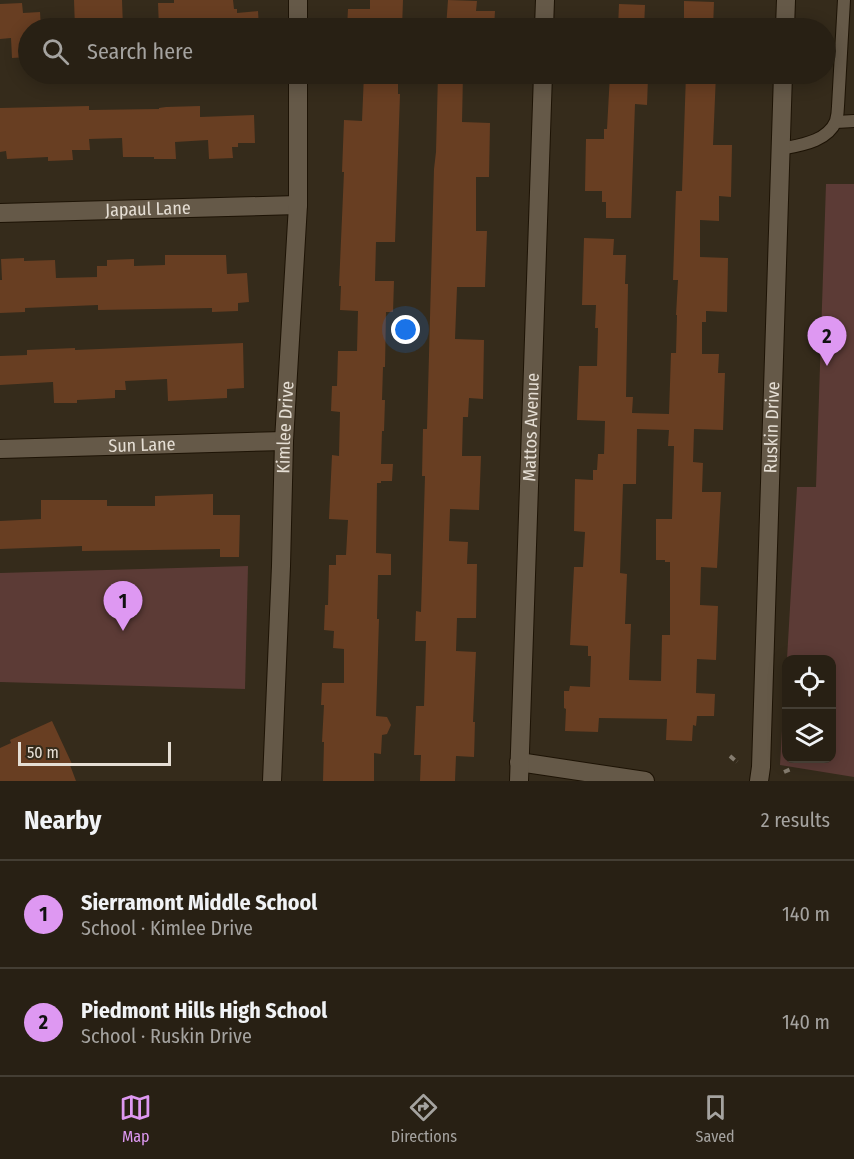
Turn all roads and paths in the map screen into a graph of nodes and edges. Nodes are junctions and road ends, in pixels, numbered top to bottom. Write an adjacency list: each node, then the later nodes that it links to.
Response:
1 (298, 0): 5 (street)
2 (545, 0): 6 (street)
3 (786, 0): 7 (street)
4 (844, 0): 12 (lane)
5 (298, 18)
6 (544, 18)
7 (785, 18)
8 (298, 84): 14 (street, Kimlee Drive)
9 (543, 84): 19 (street, Mattos Avenue)
10 (783, 84): 13 (street, Ruskin Drive)
11 (854, 121): 12 (lane)
12 (836, 122): 13 (lane)
13 (781, 149): 26 (street, Ruskin Drive)
14 (298, 205): 15 (street, Japaul Lane); 16 (street, Kimlee Drive)
15 (0, 213)
16 (284, 441): 17 (street, Sun Lane); 23 (street, Kimlee Drive)
17 (0, 449)
18 (730, 756): 20 (path)
19 (519, 762): 24 (street, Mattos Avenue); 25 (street)
20 (737, 762)
21 (790, 768): 22 (path)
22 (784, 772)
23 (272, 781)
24 (519, 781)
25 (645, 781)
26 (759, 781)

